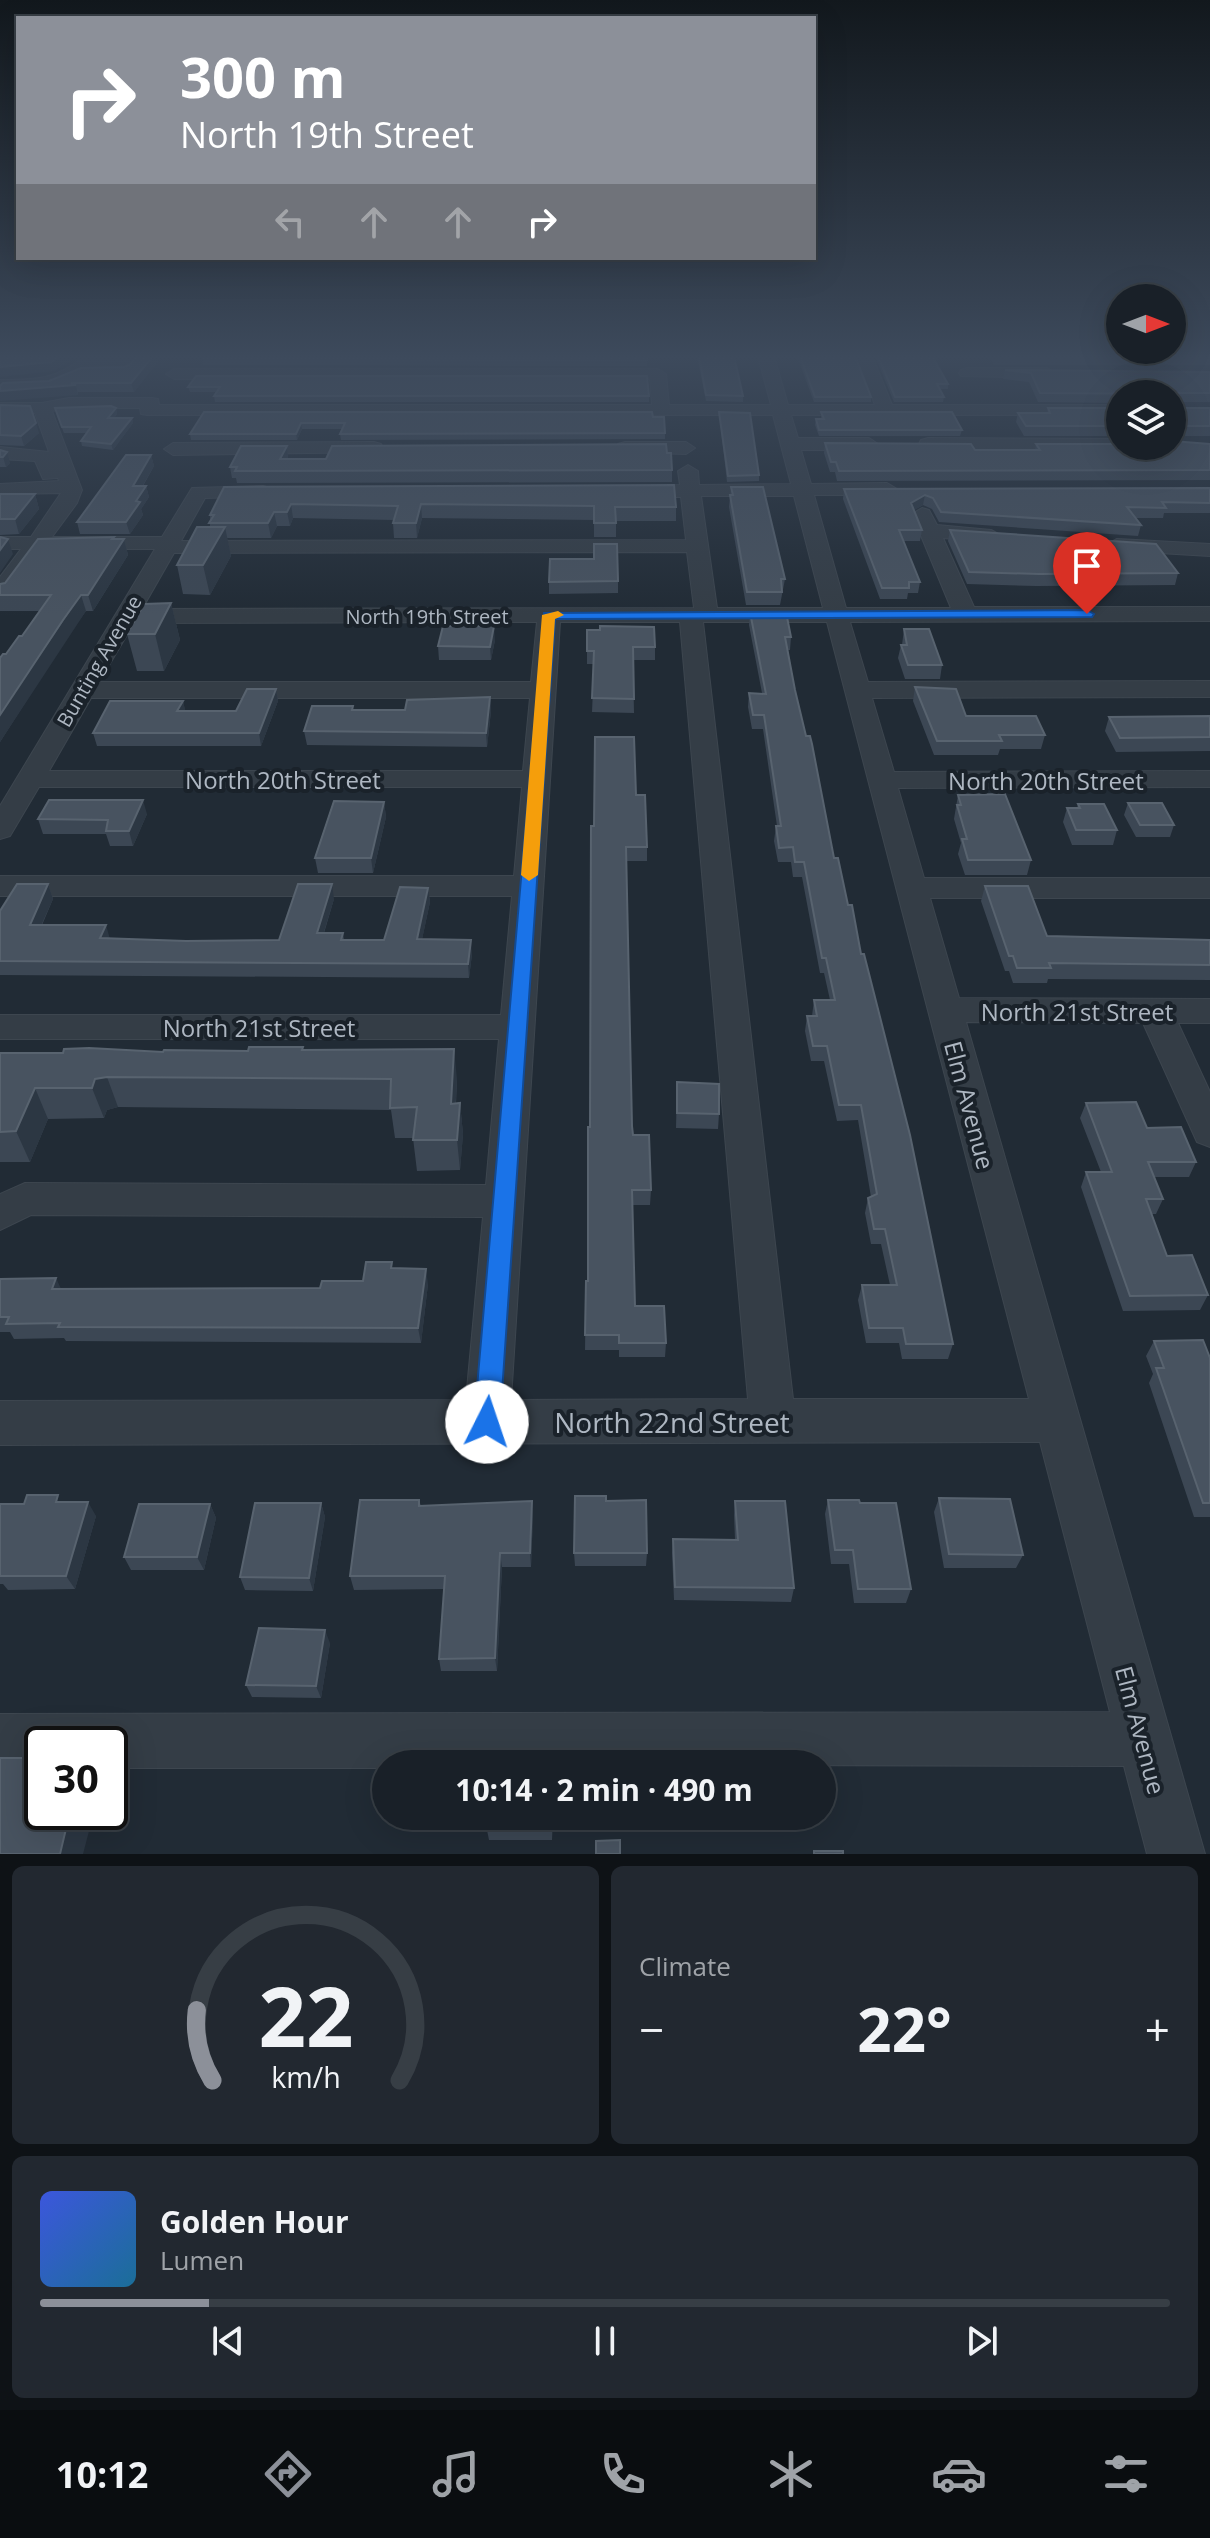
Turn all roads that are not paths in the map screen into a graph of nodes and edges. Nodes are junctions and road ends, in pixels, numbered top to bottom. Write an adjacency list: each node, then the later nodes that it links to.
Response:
1 (52, 443): 15 (street)
2 (169, 443): 19 (street)
3 (343, 443): 10 (street)
4 (685, 443): 12 (street)
5 (788, 443): 16 (street, Elm Avenue)
6 (873, 443): 7 (street)
7 (882, 444)
8 (913, 444): 9 (street)
9 (1106, 445)
10 (391, 448)
11 (608, 448): 12 (street)
12 (686, 448): 18 (street)
13 (0, 453): 15 (street)
14 (0, 475): 15 (street)
15 (63, 479): 21 (street); 25 (street)
16 (800, 489): 18 (street); 22 (street); 31 (street, Elm Avenue)
17 (612, 491): 18 (street)
18 (691, 491): 28 (street)
19 (199, 492): 20 (street); 27 (street, Bunting Avenue)
20 (279, 492)
21 (0, 495)
22 (929, 531): 23 (street); 32 (street)
23 (1010, 537)
24 (0, 543): 25 (street)
25 (37, 543): 27 (street); 30 (street)
26 (1103, 544): 29 (street)
27 (168, 545): 28 (street); 36 (street, Bunting Avenue)
28 (697, 546): 35 (street)
29 (1210, 550)
30 (0, 592)
31 (835, 614): 32 (street, North 19th Street); 35 (street, North 19th Street); 40 (street, Elm Avenue)
32 (965, 614): 33 (street, North 19th Street)
33 (1210, 614)
34 (549, 615): 35 (street, North 19th Street); 36 (street, North 19th Street); 39 (street)
35 (698, 615): 60 (street)
36 (125, 616): 38 (street, Bunting Avenue)
37 (1210, 689): 40 (street)
38 (82, 690): 39 (street); 41 (street, Bunting Avenue)
39 (543, 690): 42 (street)
40 (856, 690): 44 (street, Elm Avenue)
41 (30, 779): 42 (street, North 20th Street); 45 (street, Bunting Avenue)
42 (537, 779): 47 (street)
43 (1210, 779): 44 (street, North 20th Street)
44 (882, 780): 48 (street, Elm Avenue)
45 (0, 830)
46 (0, 886): 47 (street)
47 (528, 886): 54 (street)
48 (910, 888): 49 (street); 50 (street, Elm Avenue)
49 (1210, 888)
50 (944, 1010): 51 (street, North 21st Street); 58 (street, Elm Avenue)
51 (1155, 1011): 52 (street, North 21st Street); 55 (street)
52 (1210, 1011)
53 (0, 1027): 54 (street, North 21st Street)
54 (518, 1027): 56 (street)
55 (1210, 1132)
56 (506, 1201): 57 (street); 59 (street)
57 (0, 1214)
58 (1056, 1420): 60 (street, North 22nd Street); 62 (street, Elm Avenue)
59 (487, 1422): 60 (street, North 22nd Street); 61 (street, North 22nd Street)
60 (773, 1422)
61 (0, 1423)
62 (1144, 1739): 63 (street); 64 (street, Elm Avenue)
63 (0, 1741)
64 (1176, 1854)

